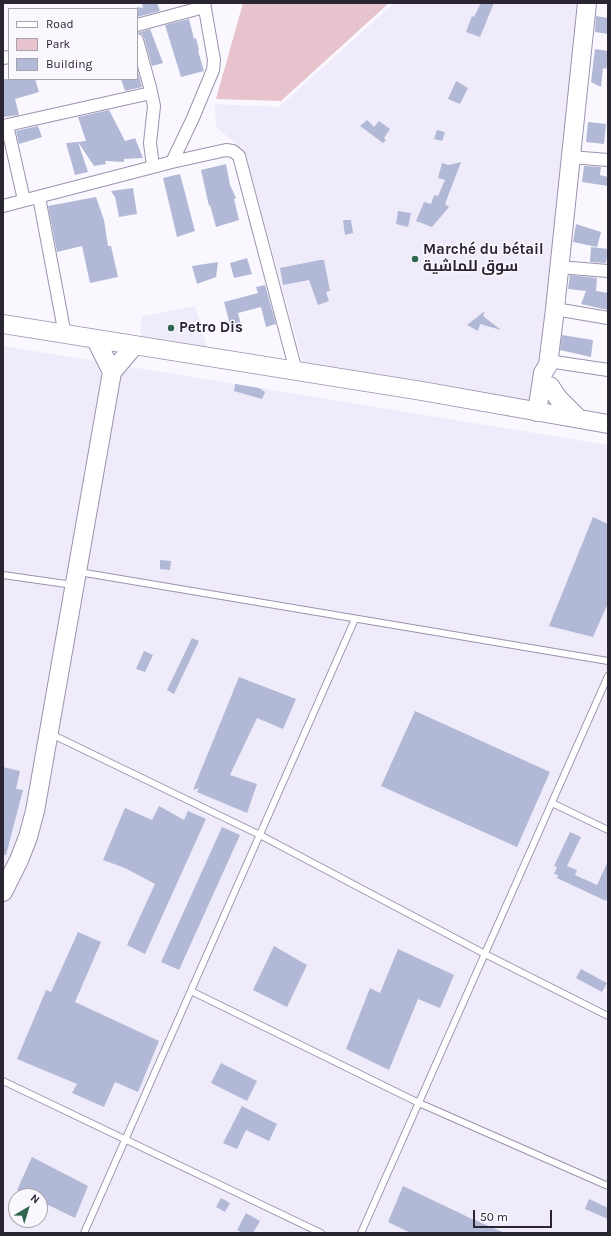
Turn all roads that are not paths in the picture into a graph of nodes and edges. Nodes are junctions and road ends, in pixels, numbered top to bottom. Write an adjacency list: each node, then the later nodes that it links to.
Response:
1 (587, 3): 7 (street)
2 (204, 5): 3 (street); 9 (street)
3 (138, 25)
4 (138, 44): 5 (street)
5 (151, 93): 6 (street); 10 (street)
6 (5, 126): 12 (street)
7 (570, 157): 8 (street); 14 (street)
8 (608, 160)
9 (172, 162): 10 (street); 24 (street)
10 (153, 166): 11 (street)
11 (39, 197): 12 (street); 19 (street)
12 (24, 200): 13 (street)
13 (3, 206)
14 (559, 267): 15 (street); 16 (street)
15 (608, 271)
16 (555, 309): 17 (street); 22 (street)
17 (608, 318)
18 (3, 324): 19 (street)
19 (65, 335): 20 (street)
20 (96, 340): 21 (street); 25 (street)
21 (134, 346): 24 (street); 25 (street)
22 (548, 363): 23 (street); 26 (street)
23 (608, 370)
24 (296, 371): 27 (street)
25 (112, 372): 32 (street)
26 (546, 386): 27 (street); 28 (street); 29 (street)
27 (517, 409): 28 (street)
28 (543, 413): 29 (street)
29 (579, 419): 30 (street)
30 (608, 424)
31 (3, 575): 32 (lane)
32 (76, 579): 33 (lane); 36 (street)
33 (355, 619): 34 (lane); 39 (lane)
34 (608, 661)
35 (608, 676): 37 (lane)
36 (49, 733): 39 (lane); 40 (street)
37 (552, 803): 38 (lane); 41 (lane)
38 (608, 830)
39 (260, 835): 41 (lane); 42 (lane)
40 (3, 892)
41 (485, 954): 43 (lane); 45 (lane)
42 (191, 991): 45 (lane); 46 (lane)
43 (608, 1016)
44 (3, 1081): 46 (lane)
45 (419, 1102): 47 (lane); 50 (lane)
46 (126, 1140): 48 (lane); 49 (lane)
47 (608, 1186)
48 (84, 1233)
49 (321, 1233)
50 (361, 1233)

